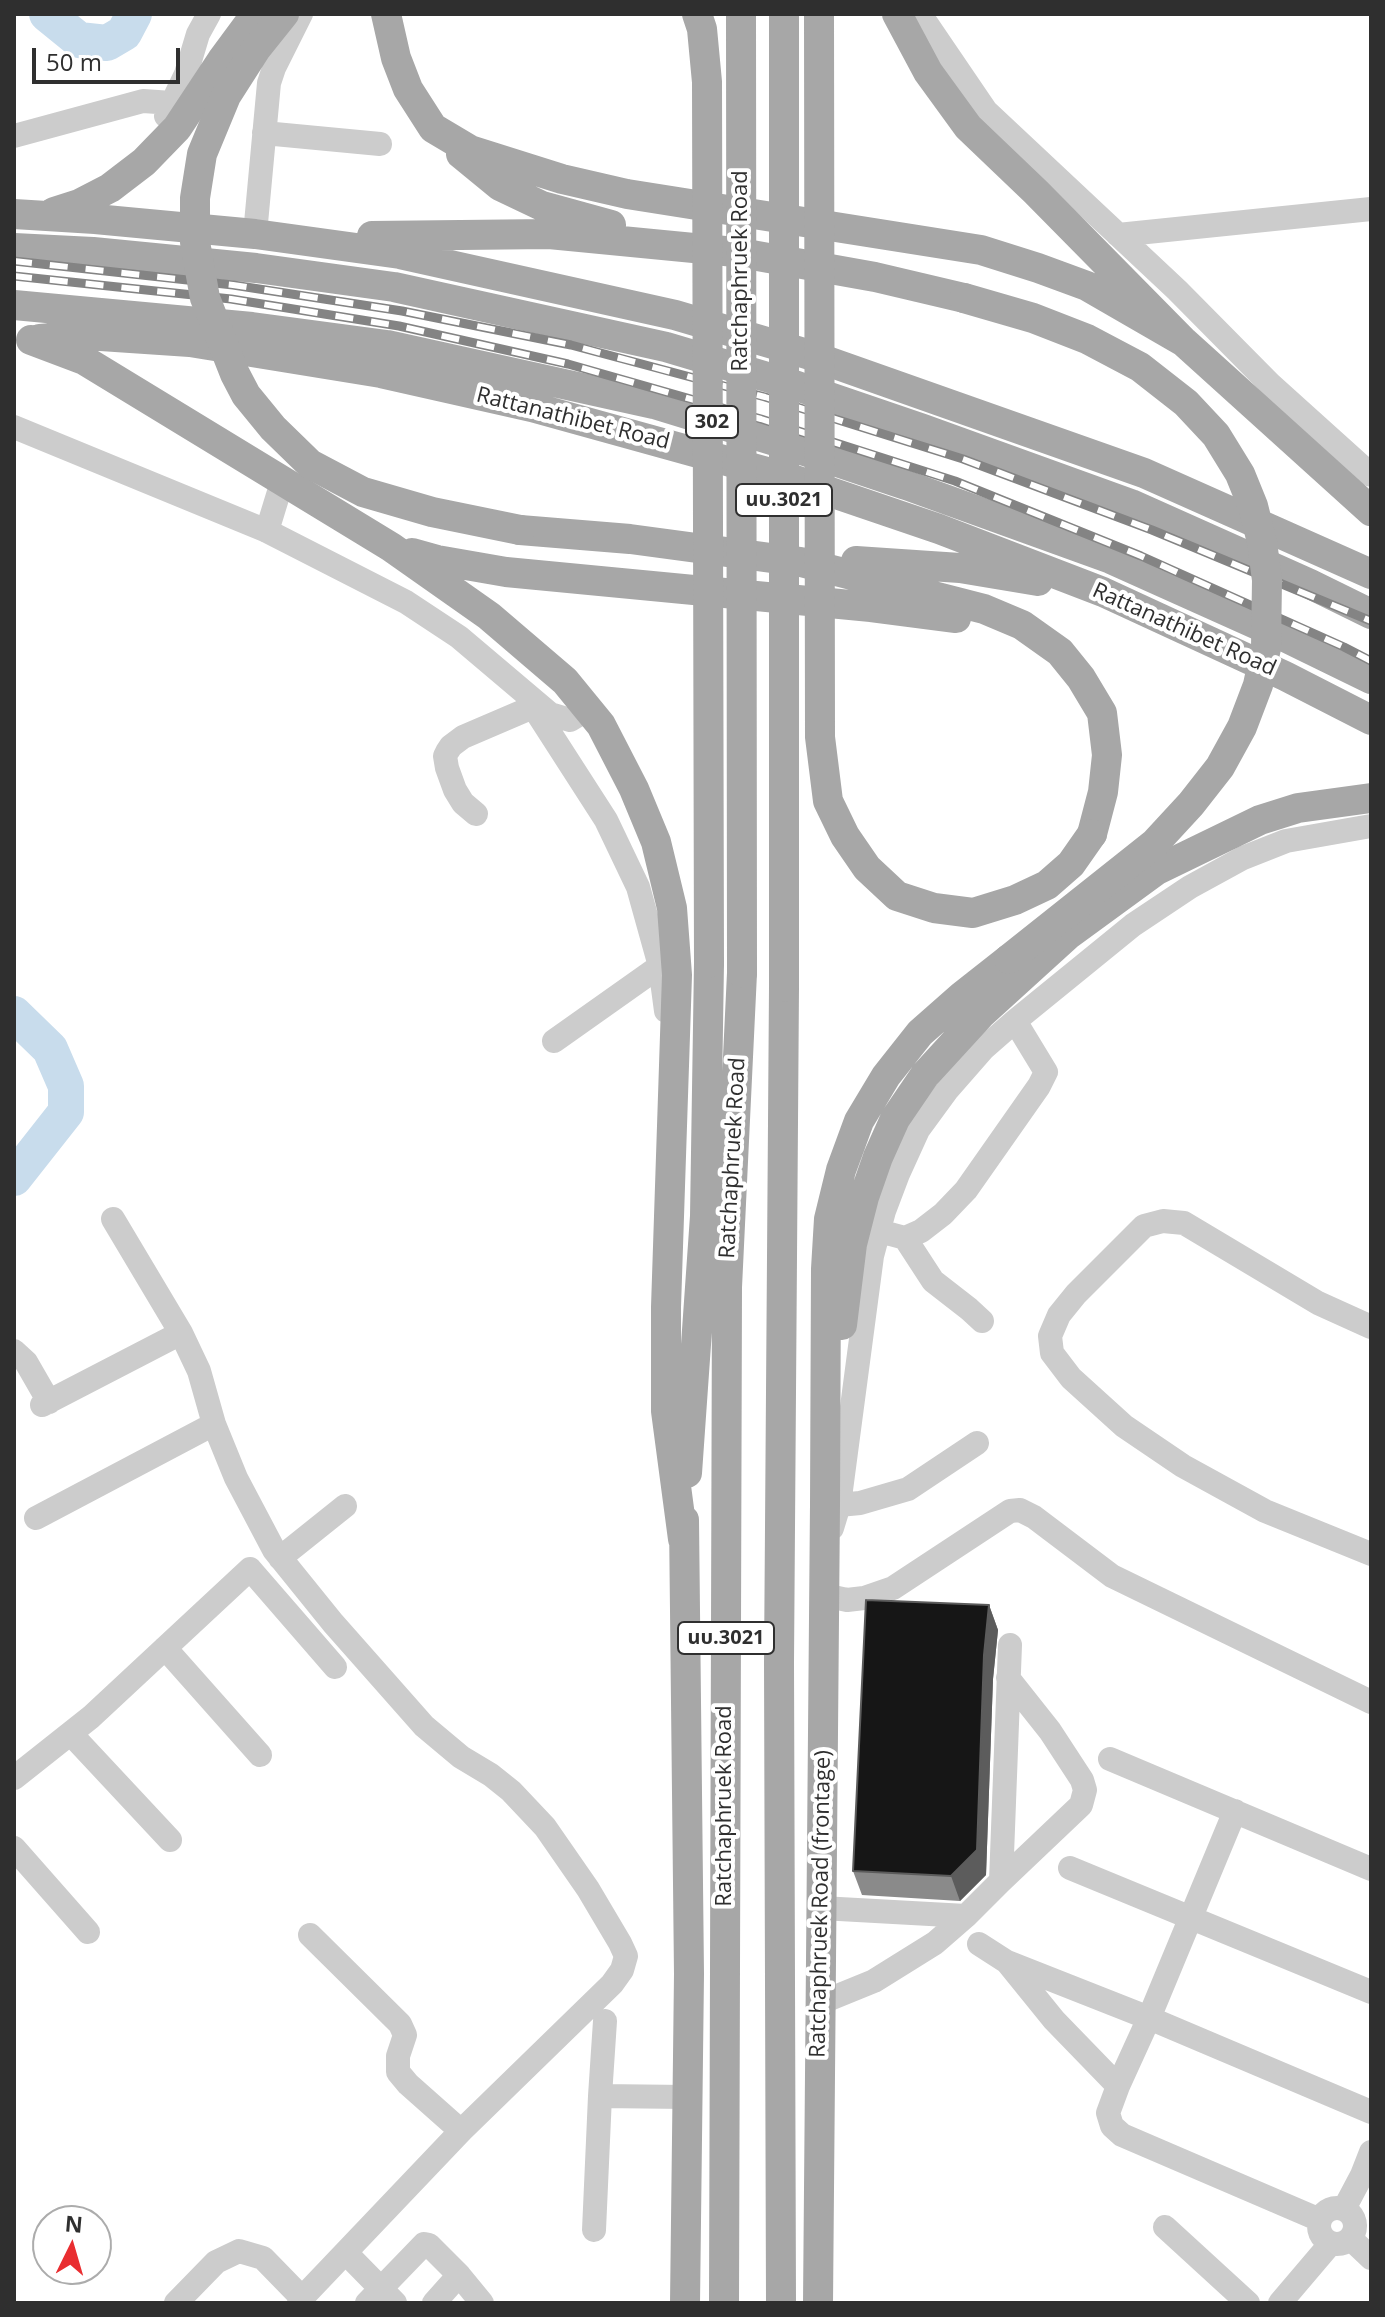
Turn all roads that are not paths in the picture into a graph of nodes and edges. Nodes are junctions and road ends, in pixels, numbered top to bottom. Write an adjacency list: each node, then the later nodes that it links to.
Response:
1 (209, 14): 12 (street)
2 (256, 14): 17 (main road)
3 (284, 14): 36 (main road, bridge)
4 (301, 14): 14 (street)
5 (386, 14): 13 (main road)
6 (697, 14): 64 (main road, bridge)
7 (741, 14): 116 (main road, Ratchaphruek Road / นบ.3021, bridge)
8 (784, 14): 101 (main road, Ratchaphruek Road / นบ.3021, bridge)
9 (819, 14): 40 (main road, bridge)
10 (897, 14): 27 (main road)
11 (920, 14): 21 (street)
12 (172, 103): 15 (street); 17 (street)
13 (433, 128): 24 (main road); 27 (main road)
14 (264, 133): 16 (street); 20 (street)
15 (14, 136)
16 (380, 144)
17 (144, 162): 19 (main road)
18 (1371, 209): 21 (street)
19 (27, 215): 20 (main road)
20 (255, 234): 22 (main road)
21 (1118, 235): 31 (street)
22 (286, 238): 24 (main road); 29 (main road)
23 (14, 248): 28 (main road)
24 (735, 252): 61 (main road, bridge)
25 (14, 305): 41 (main road, Rattanathibet Road / 302)
26 (23, 339): 32 (main road); 38 (main road, Rattanathibet Road / 302)
27 (1184, 342): 33 (main road)
28 (666, 347): 29 (main road); 39 (main road)
29 (934, 398): 37 (main road)
30 (14, 427): 34 (street)
31 (1371, 475)
32 (282, 482): 34 (street); 35 (main road)
33 (1371, 511)
34 (267, 531): 42 (street)
35 (391, 547): 40 (main road); 43 (main road)
36 (723, 551): 38 (main road); 40 (main road)
37 (1371, 574)
38 (1103, 592): 44 (main road, Rattanathibet Road / 302)
39 (1371, 614)
40 (1060, 652)
41 (1371, 679)
42 (528, 700): 43 (street); 46 (street); 48 (street)
43 (588, 709): 51 (main road)
44 (1371, 720)
45 (1371, 798): 61 (main road)
46 (476, 814)
47 (1371, 826): 49 (street)
48 (660, 966): 50 (street); 51 (street)
49 (1015, 1021): 53 (street); 54 (street)
50 (554, 1041)
51 (674, 1105): 64 (main road)
52 (113, 1219): 57 (street)
53 (879, 1231): 54 (street); 61 (street)
54 (905, 1238): 55 (street)
55 (982, 1321)
56 (1371, 1327): 66 (street)
57 (181, 1333): 58 (street); 59 (street)
58 (14, 1351)
59 (214, 1424): 63 (street); 65 (street)
60 (977, 1443): 61 (street)
61 (832, 1505): 68 (main road, Ratchaphruek Road (frontage))
62 (345, 1506): 65 (street)
63 (36, 1518)
64 (683, 1539): 97 (main road, นบ.3021)
65 (277, 1554): 67 (street); 99 (street)
66 (1371, 1554)
67 (250, 1569): 70 (street); 71 (street)
68 (824, 1595): 73 (street); 84 (main road, Ratchaphruek Road (frontage))
69 (1010, 1645): 72 (street)
70 (165, 1648): 74 (street); 75 (street)
71 (335, 1667)
72 (1008, 1678): 83 (street); 83 (street)
73 (1371, 1702)
74 (71, 1734): 77 (street); 79 (street)
75 (260, 1755)
76 (1110, 1759): 78 (street)
77 (14, 1778)
78 (1235, 1811): 82 (street); 86 (street)
79 (170, 1840)
80 (14, 1848): 87 (street)
81 (1070, 1868): 86 (street)
82 (1371, 1869)
83 (1001, 1881): 85 (street)
84 (821, 1908): 85 (street); 92 (main road, Ratchaphruek Road (frontage))
85 (966, 1916): 92 (street)
86 (1191, 1918): 91 (street); 93 (street)
87 (88, 1932)
88 (310, 1935): 99 (street)
89 (979, 1944): 90 (street)
90 (1007, 1962): 93 (street); 95 (street)
91 (1371, 1992)
92 (820, 2003): 119 (main road, Ratchaphruek Road (frontage))
93 (1149, 2018): 95 (street); 98 (street)
94 (605, 2021): 96 (street)
95 (1118, 2086): 103 (street)
96 (600, 2096): 97 (street); 105 (street)
97 (687, 2097): 115 (main road, นบ.3021)
98 (1371, 2112)
99 (461, 2131): 107 (street)
100 (1371, 2152): 102 (street)
101 (782, 2200): 117 (main road, Ratchaphruek Road / นบ.3021); 118 (main road)
102 (1344, 2209): 103 (street); 106 (street)
103 (1320, 2220): 106 (street)
104 (1165, 2227): 120 (street)
105 (594, 2230)
106 (1341, 2241): 108 (street); 121 (street)
107 (346, 2253): 110 (street); 111 (street)
108 (1371, 2258)
109 (459, 2275): 110 (street); 113 (street); 114 (street)
110 (381, 2298)
111 (300, 2300): 112 (street)
112 (176, 2303)
113 (434, 2303)
114 (482, 2303)
115 (685, 2303)
116 (724, 2303)
117 (781, 2303)
118 (799, 2303)
119 (818, 2303)
120 (1248, 2303)
121 (1280, 2303)

